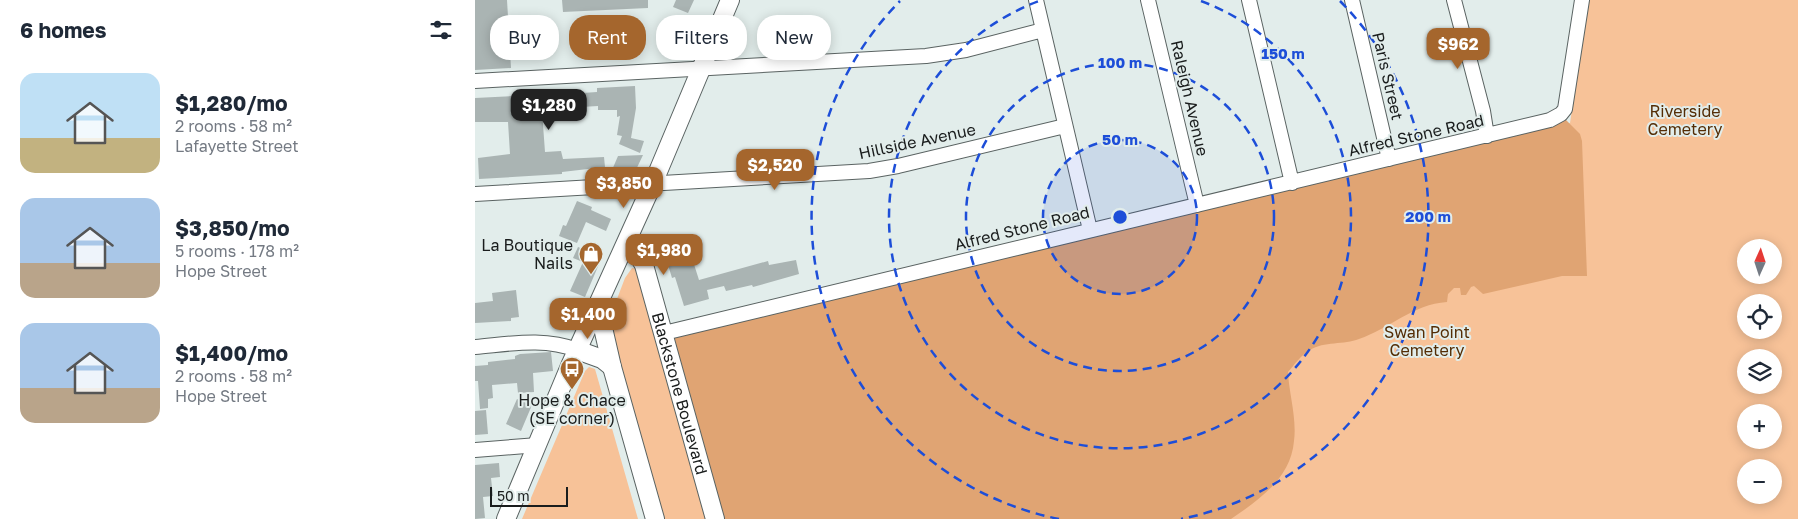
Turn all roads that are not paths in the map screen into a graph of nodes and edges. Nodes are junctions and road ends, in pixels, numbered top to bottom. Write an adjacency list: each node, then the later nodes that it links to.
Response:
1 (730, 0): 9 (main road)
2 (1036, 0): 8 (street)
3 (1148, 0): 17 (street, Raleigh Avenue)
4 (1249, 0): 14 (street)
5 (1352, 0): 13 (street, Paris Street)
6 (1454, 0): 12 (street)
7 (1582, 0): 12 (street, Alfred Stone Road)
8 (1043, 30): 9 (street); 11 (street)
9 (701, 68): 10 (street); 15 (main road)
10 (475, 81)
11 (1065, 126): 15 (street, Hillside Avenue); 18 (street)
12 (1487, 136): 13 (street, Alfred Stone Road)
13 (1389, 159): 14 (street, Alfred Stone Road)
14 (1293, 183): 17 (street, Alfred Stone Road)
15 (653, 184): 16 (street, Hillside Avenue); 19 (main road)
16 (475, 194)
17 (1197, 205): 18 (street, Alfred Stone Road)
18 (1090, 230): 21 (street, Alfred Stone Road)
19 (625, 247): 20 (main road); 21 (main road, Blackstone Boulevard)
20 (598, 306): 23 (main road); 24 (main road)
21 (664, 333): 29 (main road, Blackstone Boulevard)
22 (475, 347): 23 (street)
23 (577, 350): 24 (main road); 25 (main road)
24 (611, 367): 28 (main road)
25 (537, 445): 26 (street); 27 (main road)
26 (475, 450)
27 (506, 519)
28 (655, 519)
29 (715, 519)

